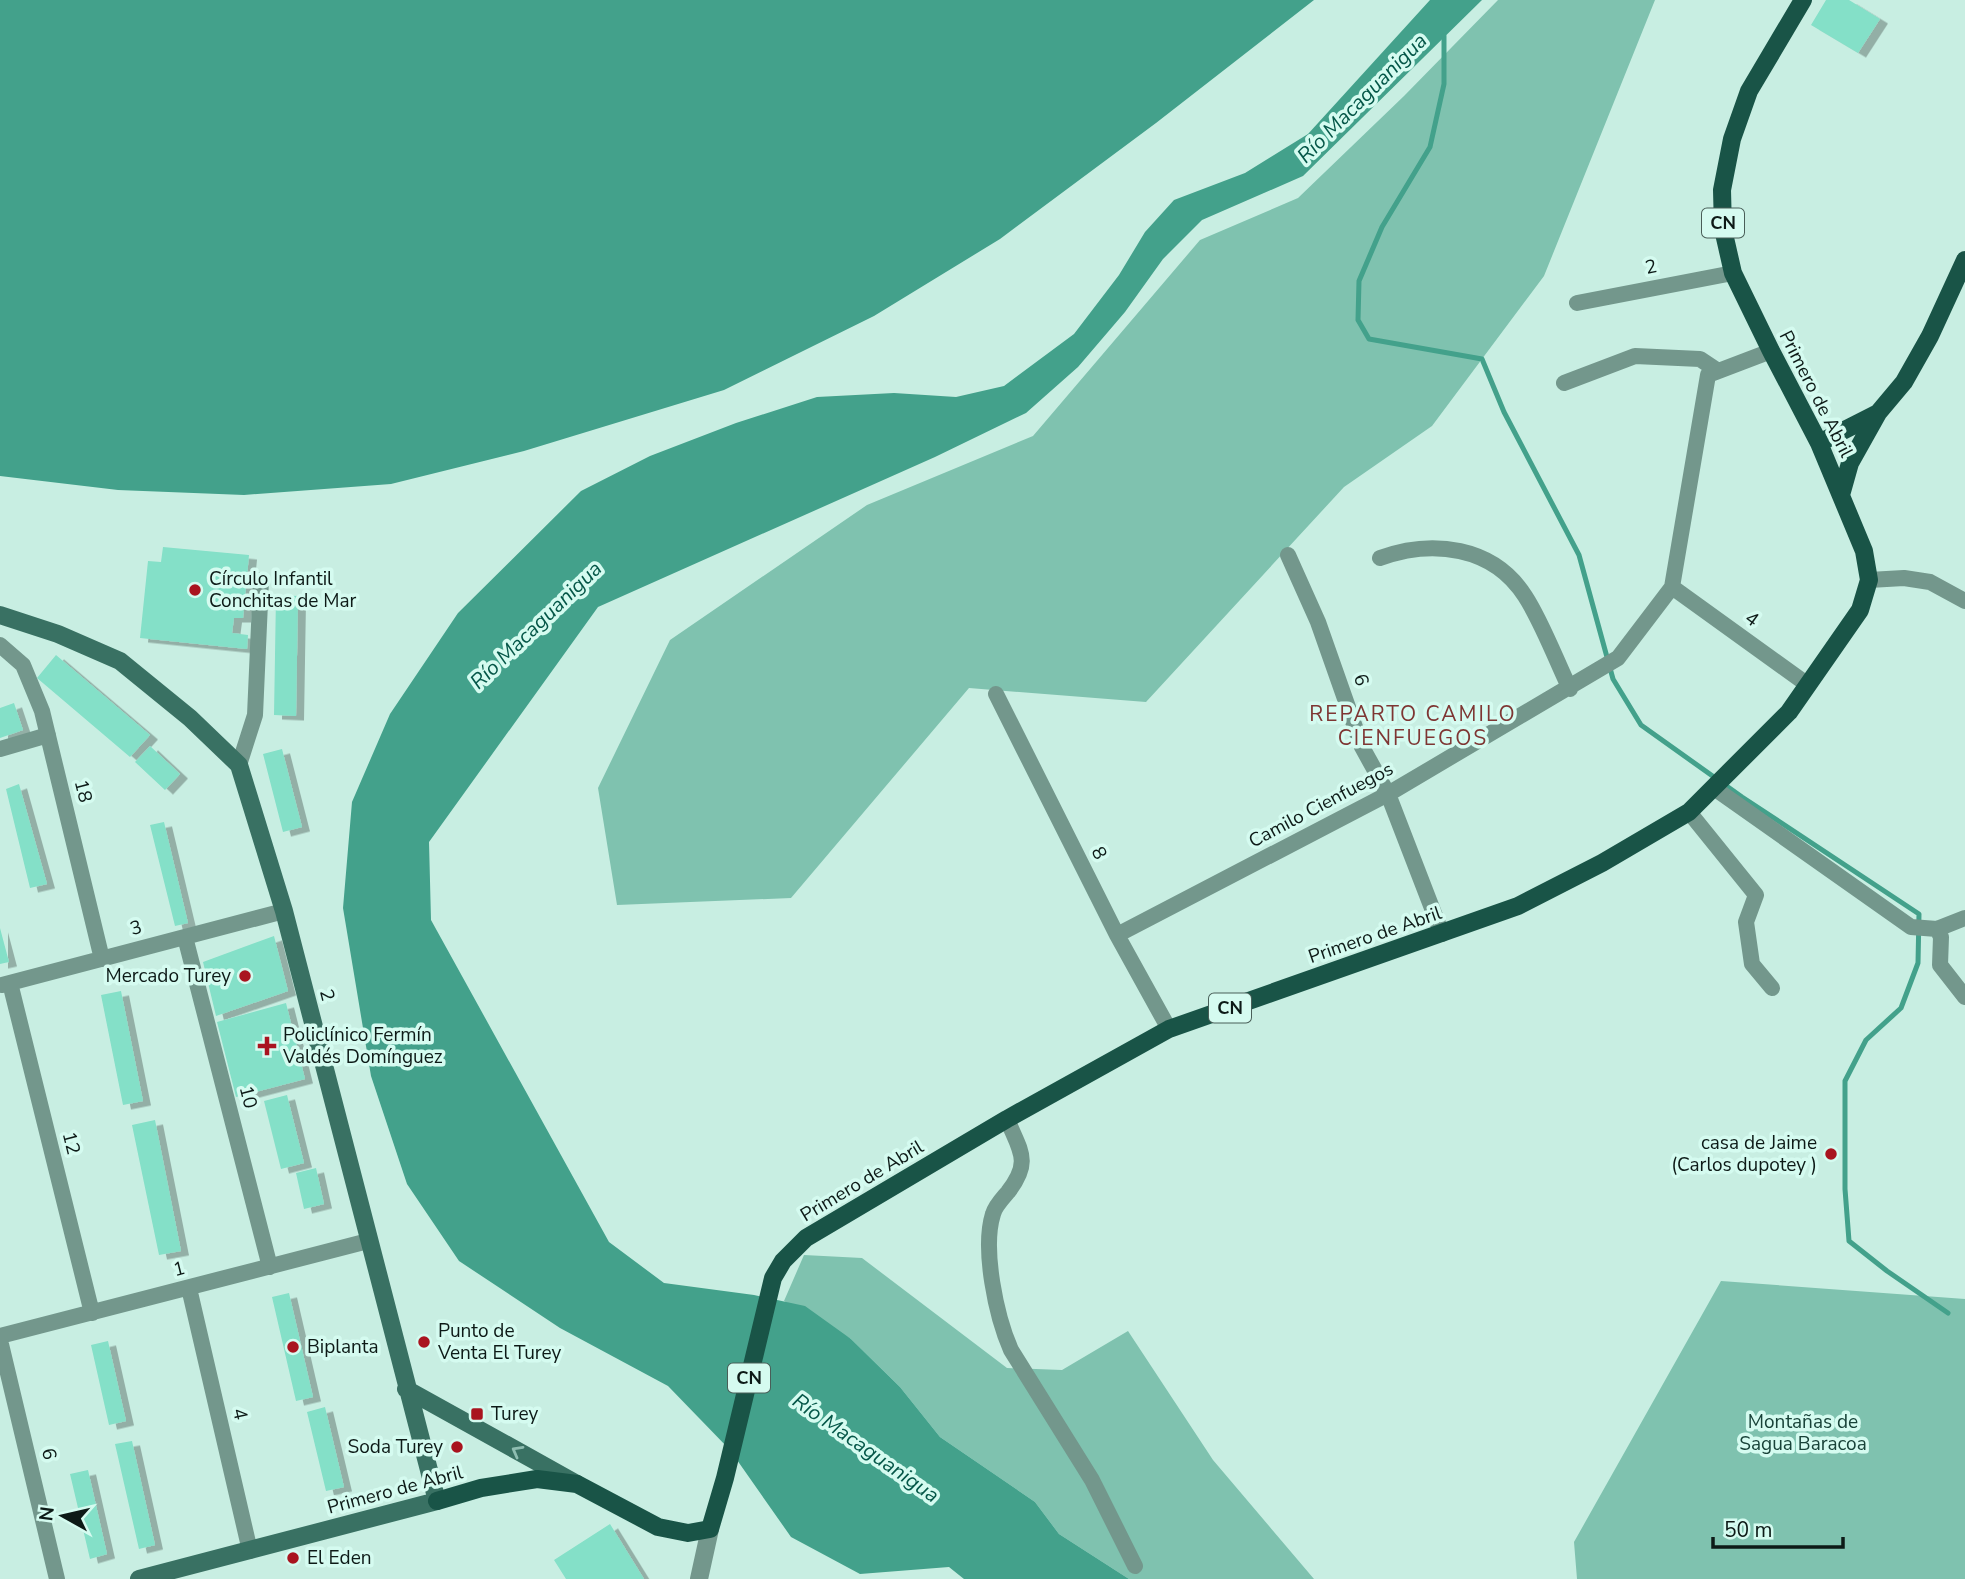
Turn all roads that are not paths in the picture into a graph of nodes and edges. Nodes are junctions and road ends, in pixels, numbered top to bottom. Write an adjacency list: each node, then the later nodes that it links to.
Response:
1 (1803, 0): 3 (main road, Primero de Abril / CN)
2 (1965, 260): 8 (main road)
3 (1733, 273): 4 (street, 2); 5 (main road, Primero de Abril / CN)
4 (1577, 303)
5 (1771, 351): 6 (street); 9 (main road, Primero de Abril / CN)
6 (1718, 371): 7 (street); 15 (street, Camilo Cienfuegos)
7 (1564, 383)
8 (1878, 413): 9 (main road); 10 (main road)
9 (1819, 443): 10 (main road, Primero de Abril / CN)
10 (1841, 495): 14 (main road, Primero de Abril / CN)
11 (1288, 555): 26 (street, 6)
12 (1380, 558): 20 (street)
13 (261, 580): 24 (street)
14 (1870, 580): 16 (street); 19 (main road, Primero de Abril / CN)
15 (1672, 587): 19 (street, 4); 20 (street, Camilo Cienfuegos)
16 (1965, 601)
17 (0, 615): 24 (main road)
18 (0, 645): 22 (street, 18)
19 (1808, 685): 25 (main road, Primero de Abril / CN)
20 (1570, 689): 26 (street, Camilo Cienfuegos)
21 (996, 694): 32 (street, 8)
22 (48, 735): 23 (street); 34 (street, 18)
23 (0, 749)
24 (239, 765): 28 (main road, 2)
25 (1720, 781): 27 (main road, Primero de Abril / CN); 30 (street)
26 (1388, 794): 31 (street, 6); 32 (street, Camilo Cienfuegos)
27 (1689, 812): 31 (main road, Primero de Abril / CN); 36 (street)
28 (284, 911): 33 (street, 3); 40 (main road, 2)
29 (1965, 918): 30 (street)
30 (1937, 929): 37 (street)
31 (1442, 934): 38 (main road, Primero de Abril / CN)
32 (1117, 935): 38 (street, 8)
33 (185, 937): 34 (street, 3); 41 (street, 10)
34 (102, 959): 35 (street, 3)
35 (5, 985): 43 (street, 12)
36 (1772, 988)
37 (1965, 997)
38 (1169, 1029): 39 (main road, Primero de Abril / CN)
39 (1007, 1118): 48 (main road, Primero de Abril / CN); 50 (street)
40 (368, 1241): 41 (street, 1); 45 (main road, 2)
41 (270, 1267): 42 (street, 1)
42 (190, 1288): 43 (street, 1); 49 (street, 4)
43 (92, 1313): 44 (street, 1)
44 (0, 1338): 51 (street, 6)
45 (406, 1389): 46 (main road, one-way to 45); 47 (main road, 2)
46 (577, 1484): 47 (main road, Primero de Abril); 48 (main road, Primero de Abril)
47 (437, 1501): 49 (main road, Primero de Abril)
48 (710, 1529): 53 (street)
49 (250, 1550): 52 (main road, Primero de Abril)
50 (1135, 1566)
51 (57, 1579)
52 (139, 1579)
53 (699, 1579)

